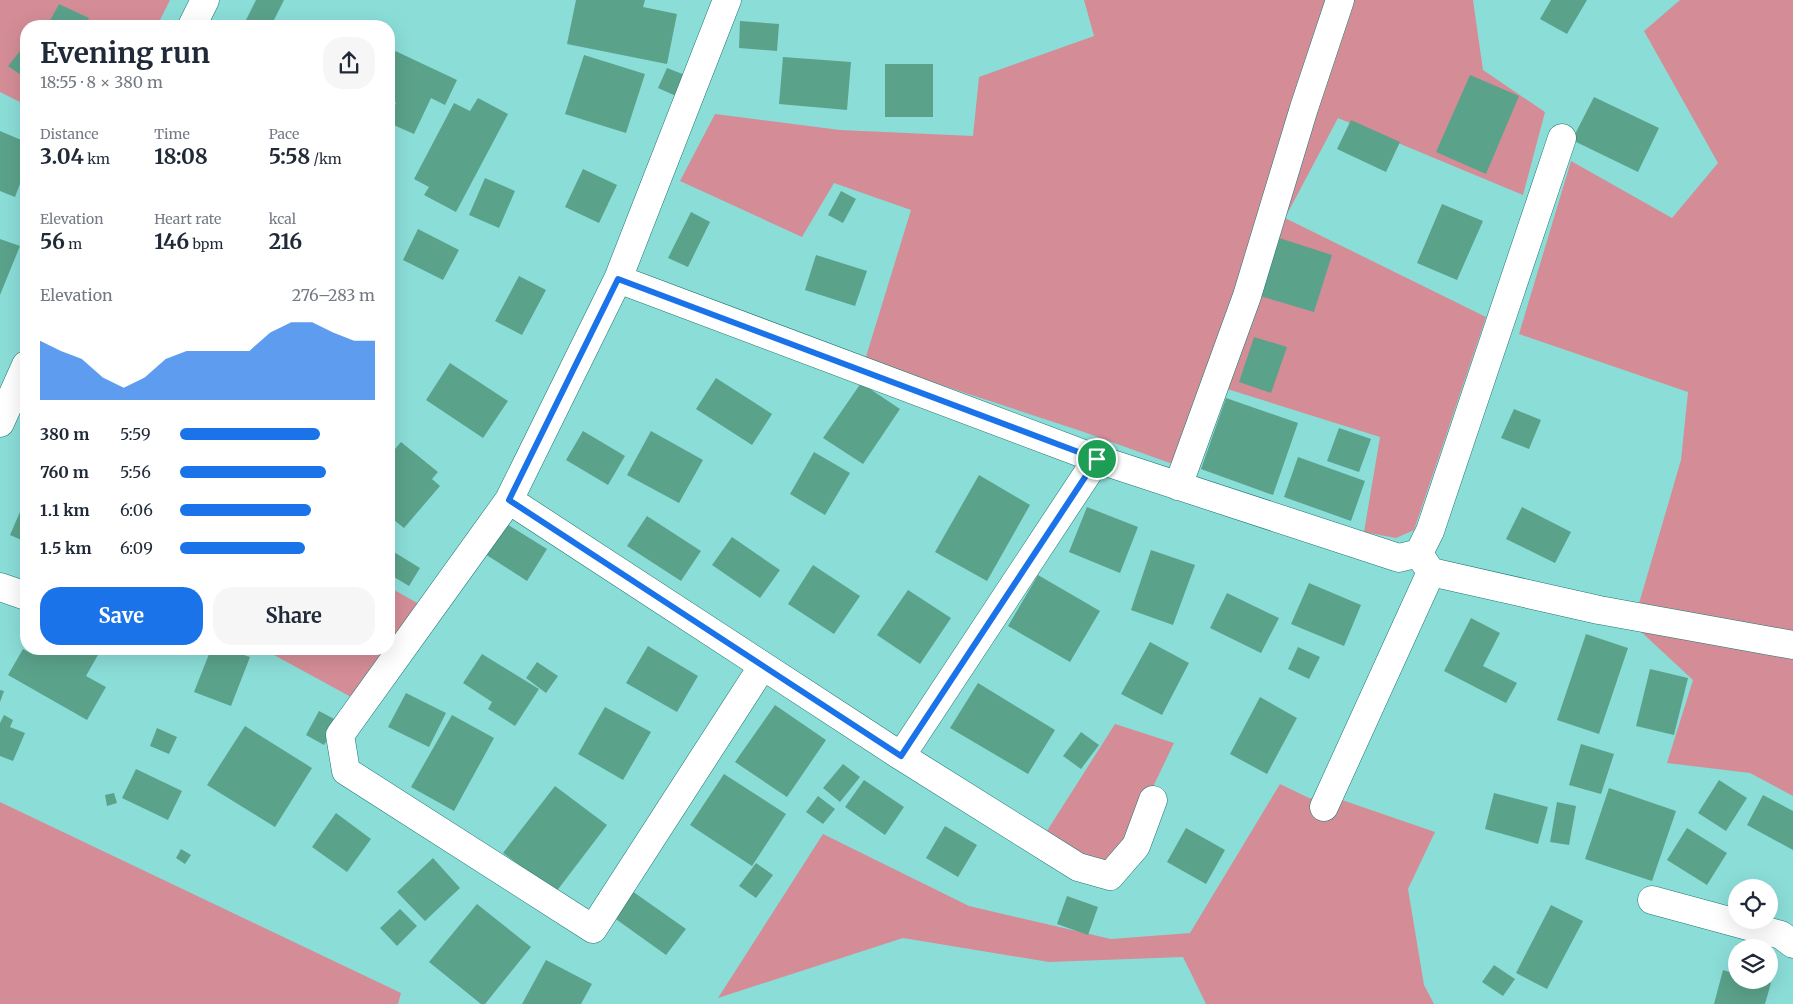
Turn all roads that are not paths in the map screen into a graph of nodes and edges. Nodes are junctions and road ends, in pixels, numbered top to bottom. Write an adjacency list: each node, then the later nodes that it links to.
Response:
1 (205, 0): 4 (street)
2 (727, 0): 6 (street)
3 (1340, 0): 10 (street)
4 (195, 20)
5 (1562, 138): 12 (street)
6 (618, 279): 9 (street); 11 (street)
7 (20, 378): 8 (street)
8 (0, 423)
9 (1097, 459): 10 (street); 17 (street)
10 (1178, 486): 12 (street)
11 (509, 500): 16 (street); 16 (street)
12 (1425, 563): 15 (street); 19 (street)
13 (0, 587): 14 (street)
14 (20, 594)
15 (1793, 646)
16 (762, 667): 17 (street)
17 (901, 756): 18 (street)
18 (1153, 800)
19 (1324, 807)
20 (1652, 900): 21 (street)
21 (1793, 944)

